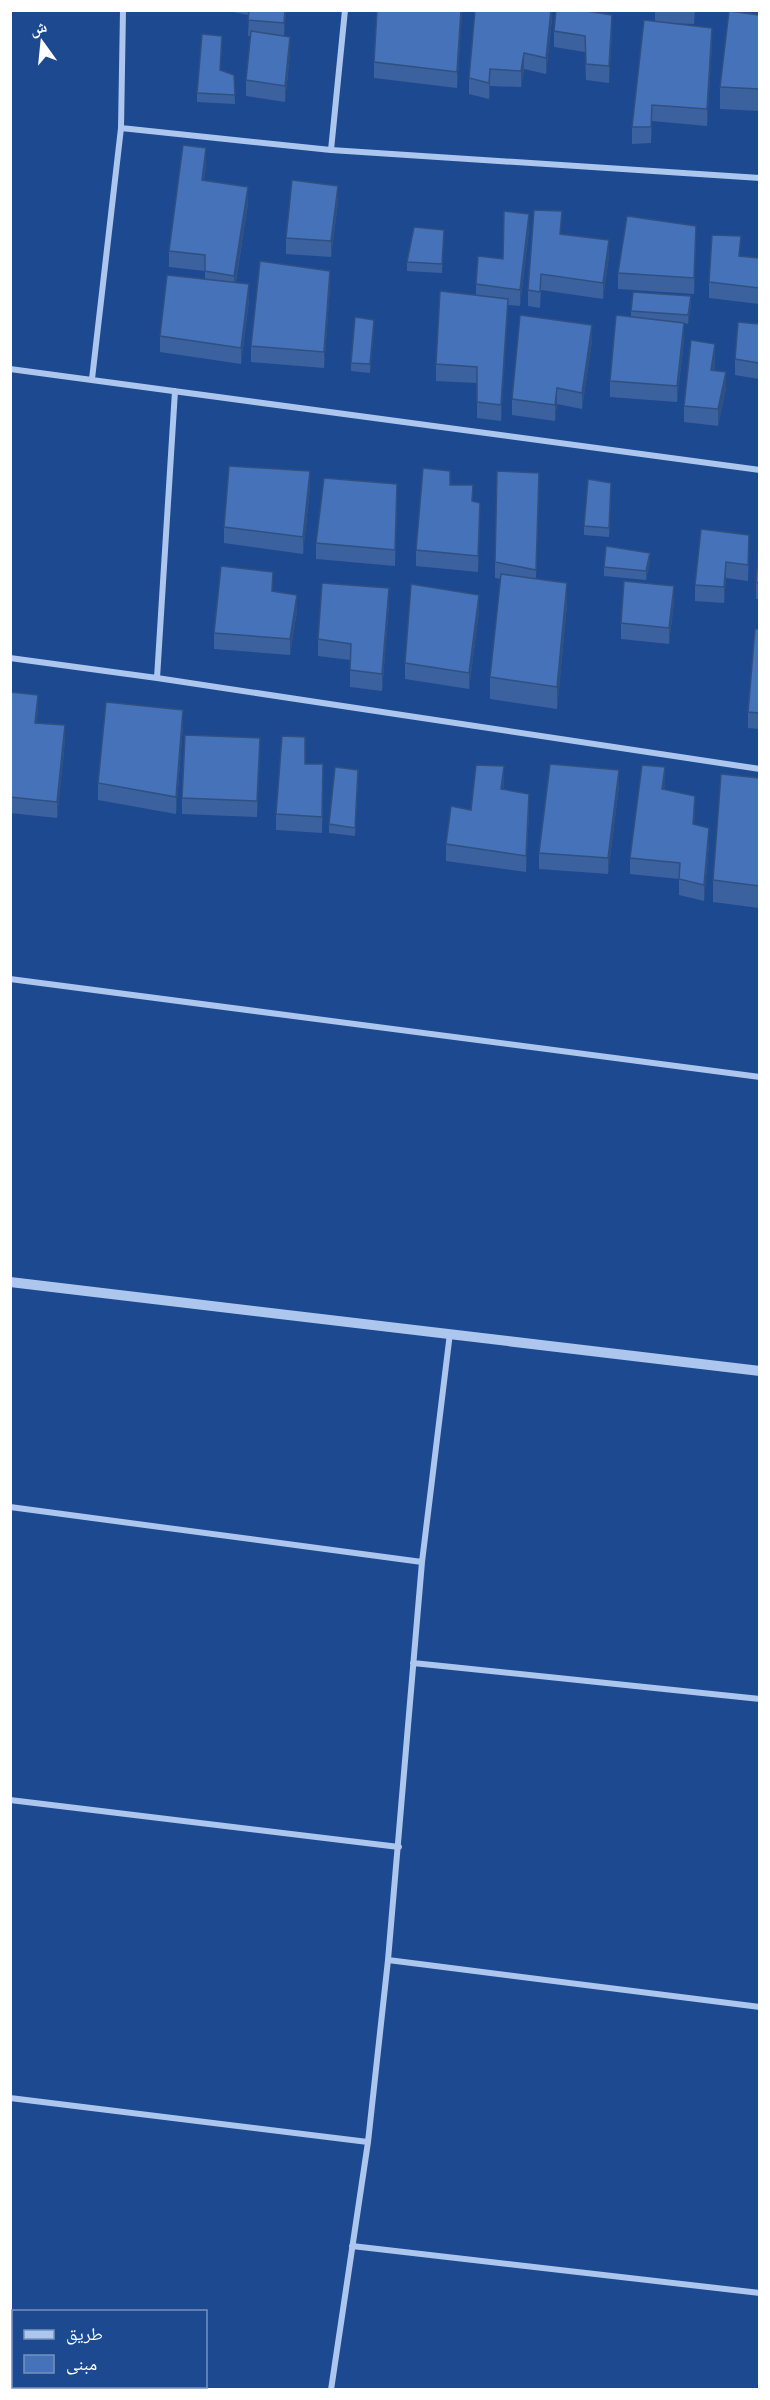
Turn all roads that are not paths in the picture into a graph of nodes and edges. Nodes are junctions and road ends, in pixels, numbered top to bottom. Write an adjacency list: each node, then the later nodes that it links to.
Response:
1 (123, 10): 3 (street)
2 (345, 10): 4 (street)
3 (121, 128): 4 (street); 7 (street)
4 (331, 150): 5 (street)
5 (759, 178)
6 (10, 369): 7 (street)
7 (92, 379): 8 (street)
8 (175, 392): 9 (street); 11 (street)
9 (759, 470)
10 (10, 658): 11 (street)
11 (157, 678): 12 (street)
12 (759, 769)
13 (10, 979): 14 (street)
14 (759, 1077)
15 (10, 1282): 16 (street)
16 (450, 1333): 17 (street); 19 (street)
17 (759, 1371)
18 (10, 1507): 19 (street)
19 (422, 1562): 20 (street)
20 (413, 1663): 21 (street); 23 (street)
21 (759, 1699)
22 (10, 1800): 23 (street)
23 (399, 1847): 24 (street)
24 (388, 1960): 25 (street); 27 (street)
25 (759, 2007)
26 (10, 2098): 27 (street)
27 (368, 2142): 28 (street)
28 (352, 2246): 29 (street); 30 (street)
29 (759, 2293)
30 (331, 2390)

